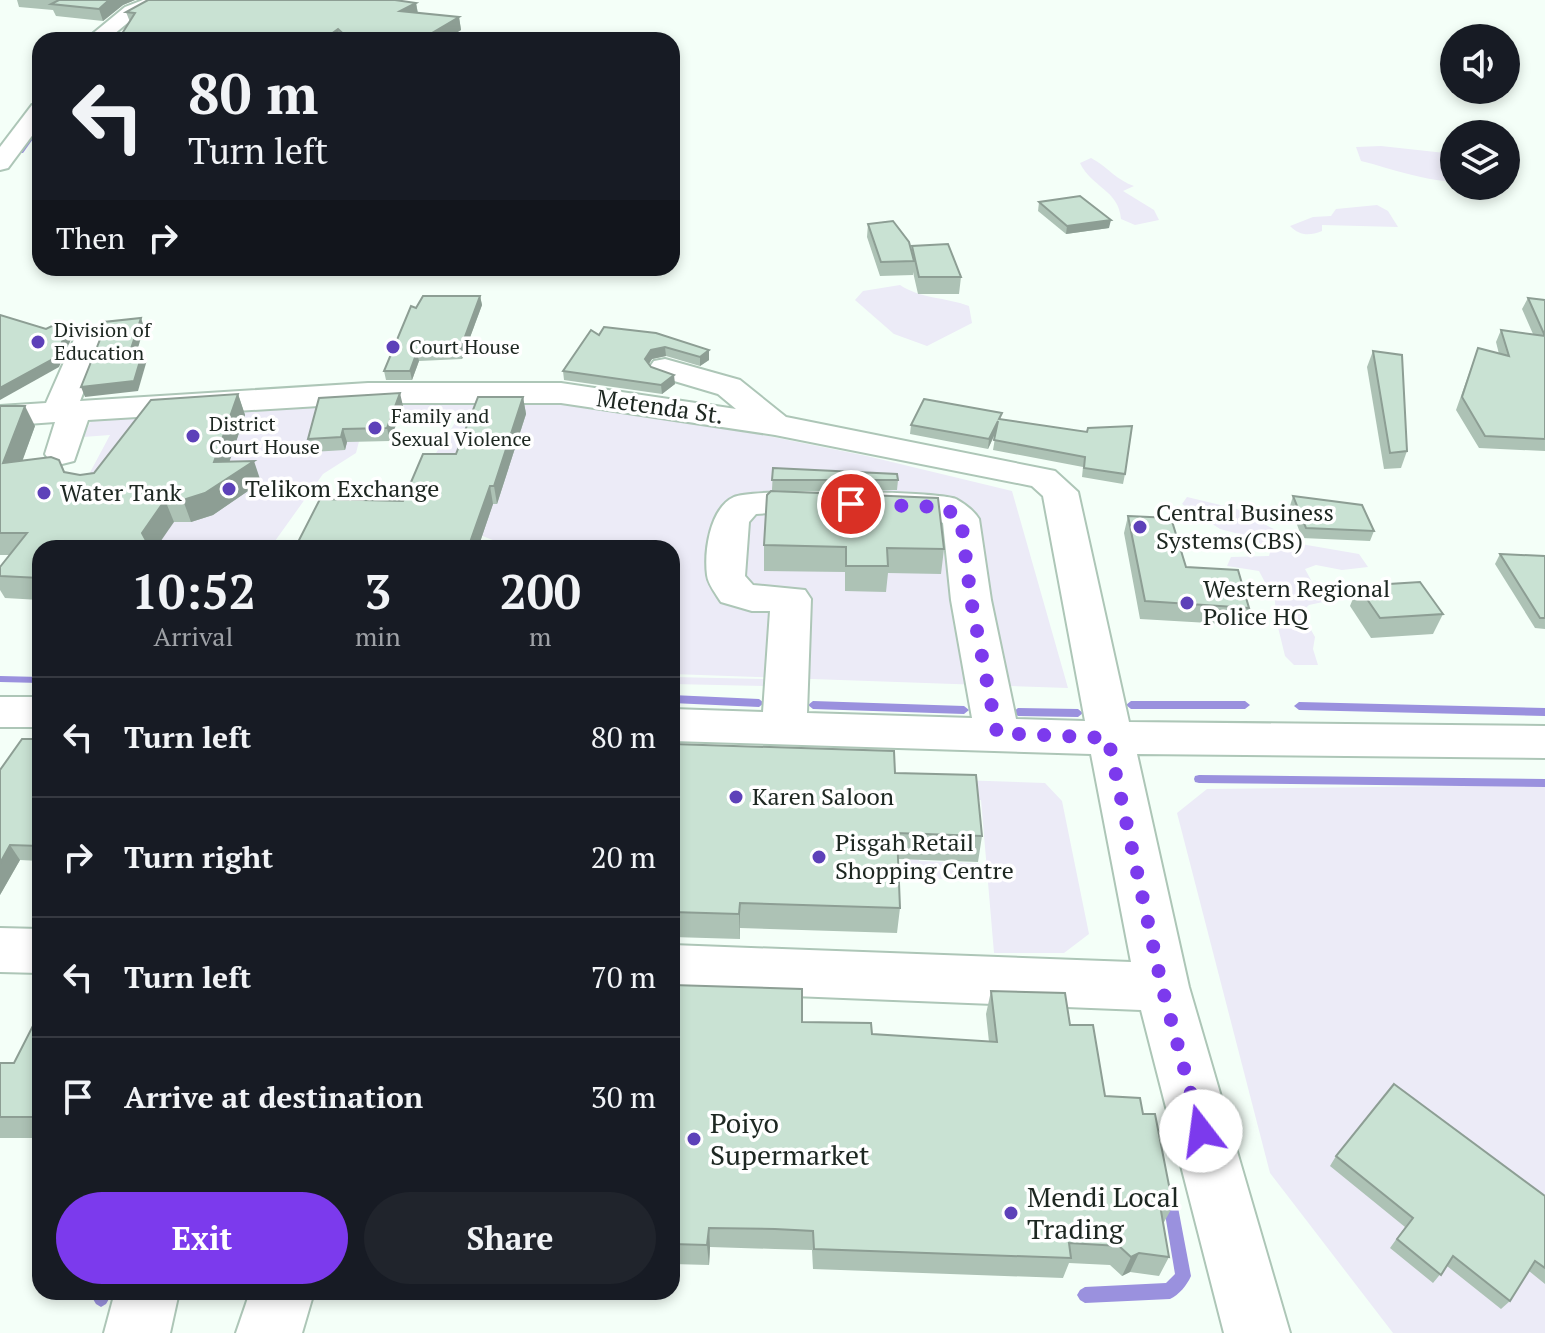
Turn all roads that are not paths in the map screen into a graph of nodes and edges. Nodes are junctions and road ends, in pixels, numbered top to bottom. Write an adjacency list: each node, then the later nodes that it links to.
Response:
1 (159, 0): 2 (street)
2 (105, 32)
3 (32, 121): 5 (street)
4 (32, 154): 5 (street)
5 (4, 159)
6 (91, 335): 8 (street)
7 (665, 368): 10 (street)
8 (67, 411): 9 (street, Metenda St.); 10 (street, Metenda St.); 11 (street)
9 (0, 416)
10 (775, 425): 17 (street, Metenda St.)
11 (62, 454)
12 (0, 712): 13 (street)
13 (32, 712)
14 (680, 725): 15 (street)
15 (784, 726): 16 (street); 16 (street)
16 (997, 733): 17 (street)
17 (1108, 738): 18 (street); 22 (street, Metenda St.)
18 (1545, 742)
19 (0, 950): 20 (street)
20 (32, 951)
21 (680, 968): 22 (street)
22 (1162, 987): 27 (street, Metenda St.)
23 (145, 1300): 25 (street)
24 (279, 1300): 26 (street)
25 (137, 1333)
26 (269, 1333)
27 (1257, 1333)

